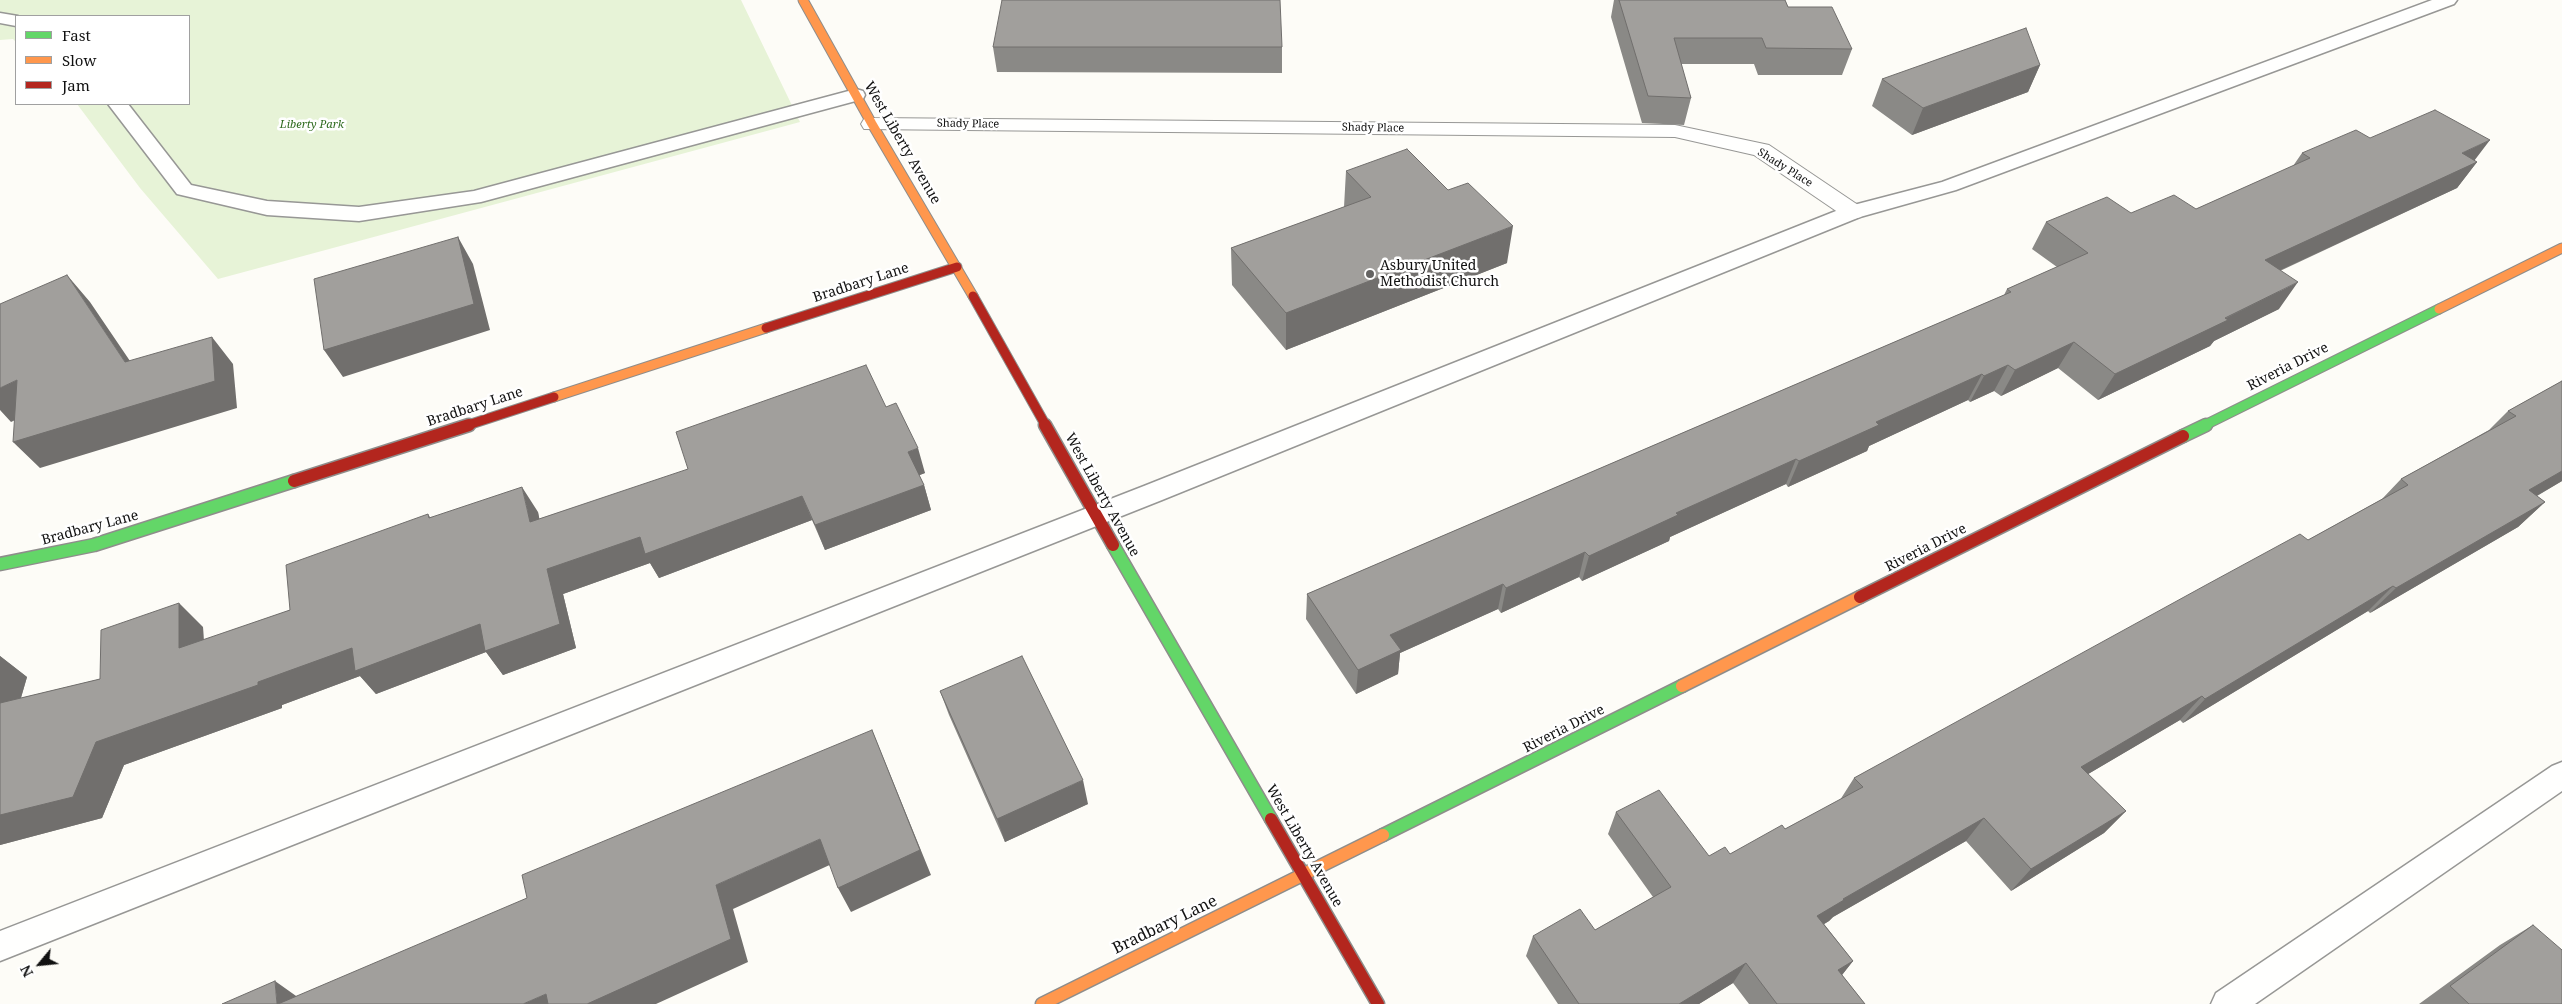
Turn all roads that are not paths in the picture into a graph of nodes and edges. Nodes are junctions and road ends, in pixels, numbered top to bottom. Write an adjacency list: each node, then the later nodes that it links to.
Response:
1 (803, 0): 5 (street, West Liberty Avenue)
2 (2448, 0): 8 (lane)
3 (0, 18): 4 (lane)
4 (15, 21)
5 (856, 95): 6 (lane); 7 (street, West Liberty Avenue)
6 (119, 105)
7 (872, 124): 8 (street, Shady Place); 10 (street, West Liberty Avenue)
8 (1854, 212): 11 (lane)
9 (2562, 248): 14 (street, Riveria Drive)
10 (957, 267): 11 (street, West Liberty Avenue); 12 (street, Bradbary Lane)
11 (1095, 514): 14 (street, West Liberty Avenue); 15 (lane)
12 (0, 564)
13 (2562, 775): 18 (lane)
14 (1303, 874): 16 (street, Bradbary Lane); 17 (street, West Liberty Avenue)
15 (0, 946)
16 (1042, 1004)
17 (1378, 1004)
18 (2228, 1004)

